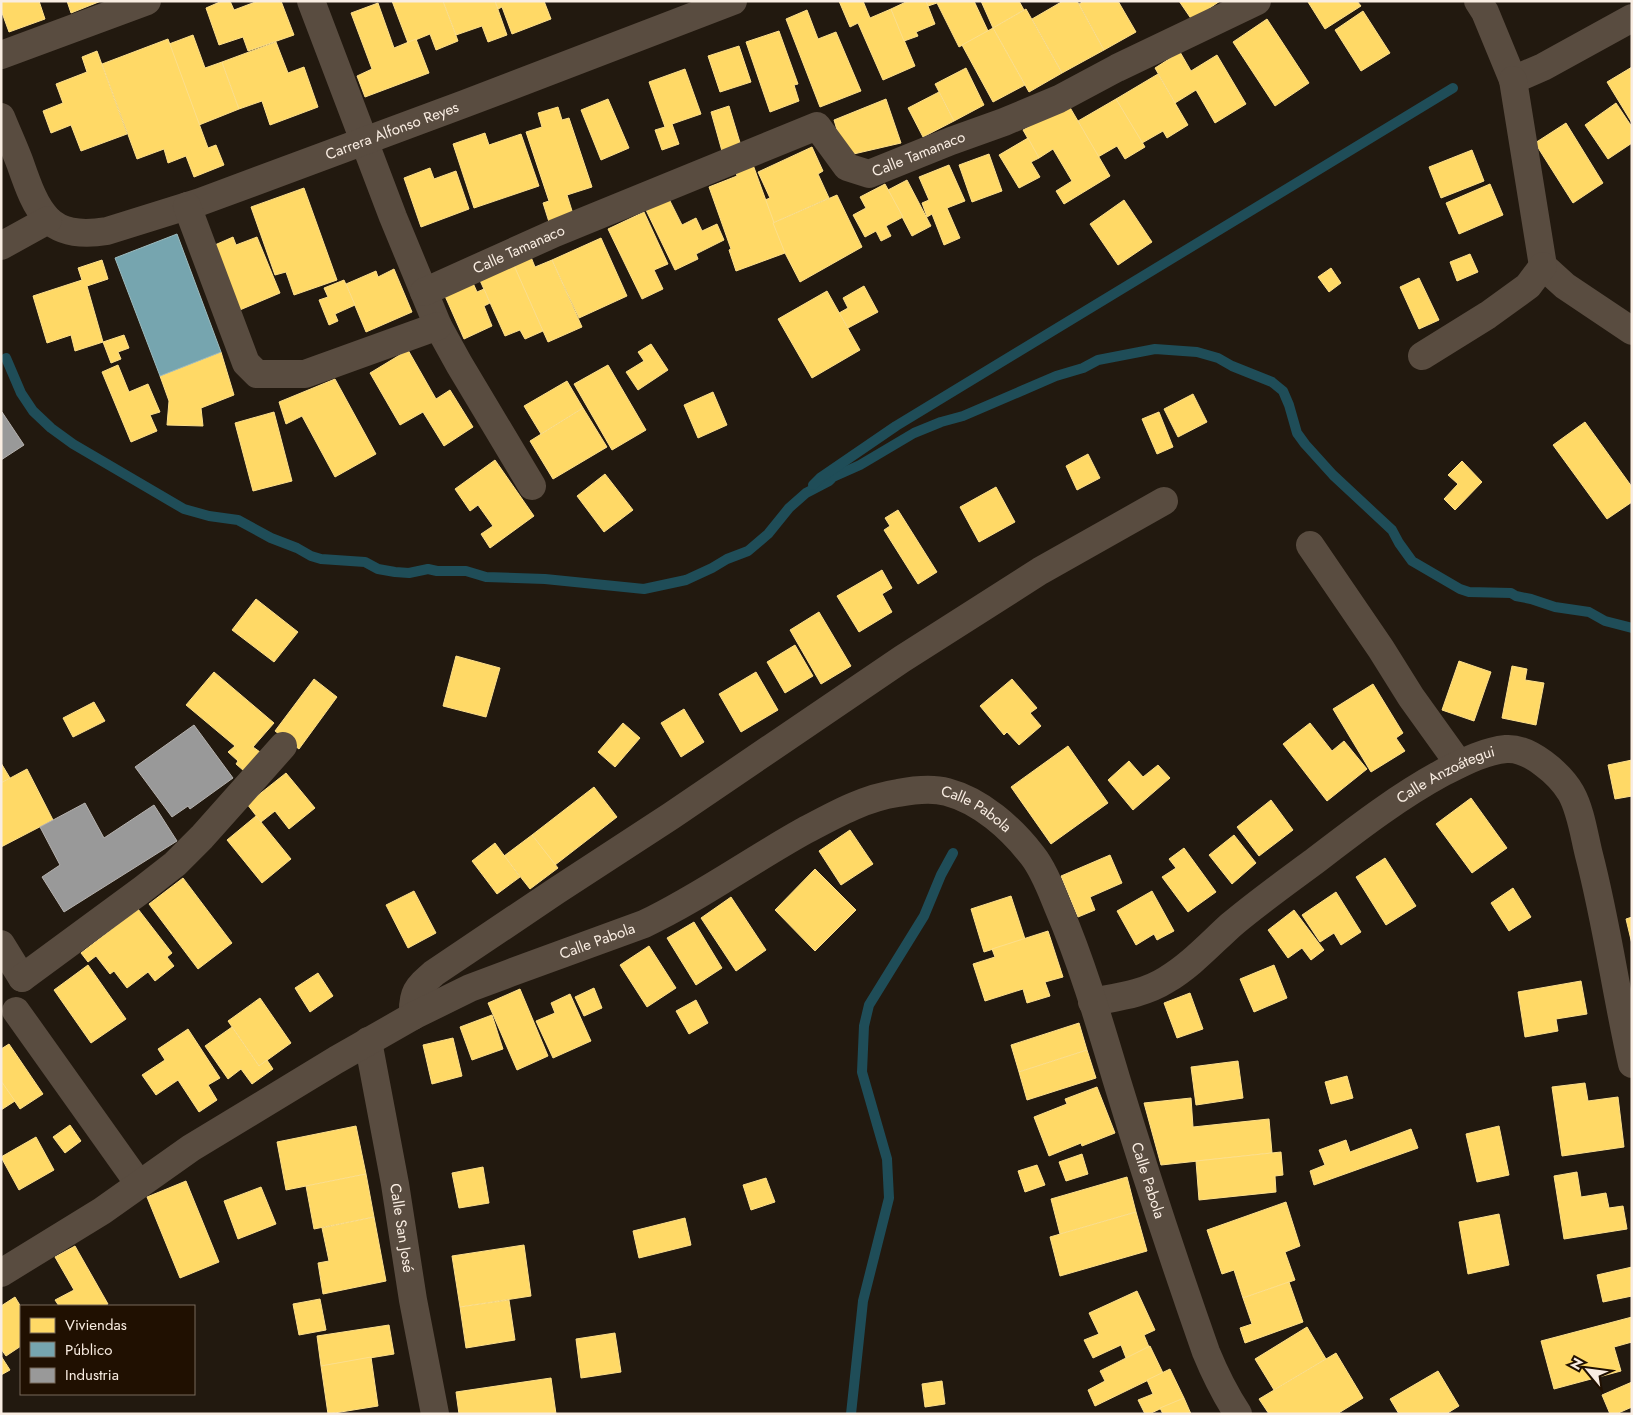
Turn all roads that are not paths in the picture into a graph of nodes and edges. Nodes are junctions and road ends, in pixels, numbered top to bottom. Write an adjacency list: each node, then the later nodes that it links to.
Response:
1 (147, 1): 7 (street)
2 (312, 1): 10 (street)
3 (732, 1): 10 (street, Carrera Alfonso Reyes)
4 (1257, 1): 15 (street, Calle Tamanaco)
5 (1478, 1): 8 (street)
6 (1632, 18): 8 (street)
7 (1, 55)
8 (1513, 80): 14 (street)
9 (1, 117): 12 (street)
10 (364, 140): 11 (street, Carrera Alfonso Reyes); 15 (street)
11 (187, 206): 12 (street, Carrera Alfonso Reyes); 16 (street)
12 (48, 220): 13 (street)
13 (1, 246)
14 (1543, 266): 17 (street); 18 (street)
15 (424, 292): 16 (street)
16 (438, 326): 19 (street)
17 (1632, 331)
18 (1422, 356)
19 (532, 486)
20 (1164, 501): 27 (street)
21 (1310, 545): 23 (street)
22 (283, 746): 25 (street)
23 (1459, 764): 26 (street, Calle Anzoátegui); 30 (street, Calle Anzoátegui)
24 (1, 944): 25 (street)
25 (22, 978): 28 (street)
26 (1092, 1002): 27 (street, Calle Pabola); 34 (street, Calle Pabola)
27 (413, 1016): 29 (street, Calle Pabola)
28 (9, 1019): 31 (street)
29 (368, 1041): 31 (street, Calle Pabola); 33 (street, Calle San José)
30 (1632, 1064)
31 (139, 1184): 32 (street, Calle Pabola)
32 (1, 1272)
33 (435, 1414)
34 (1238, 1414)

